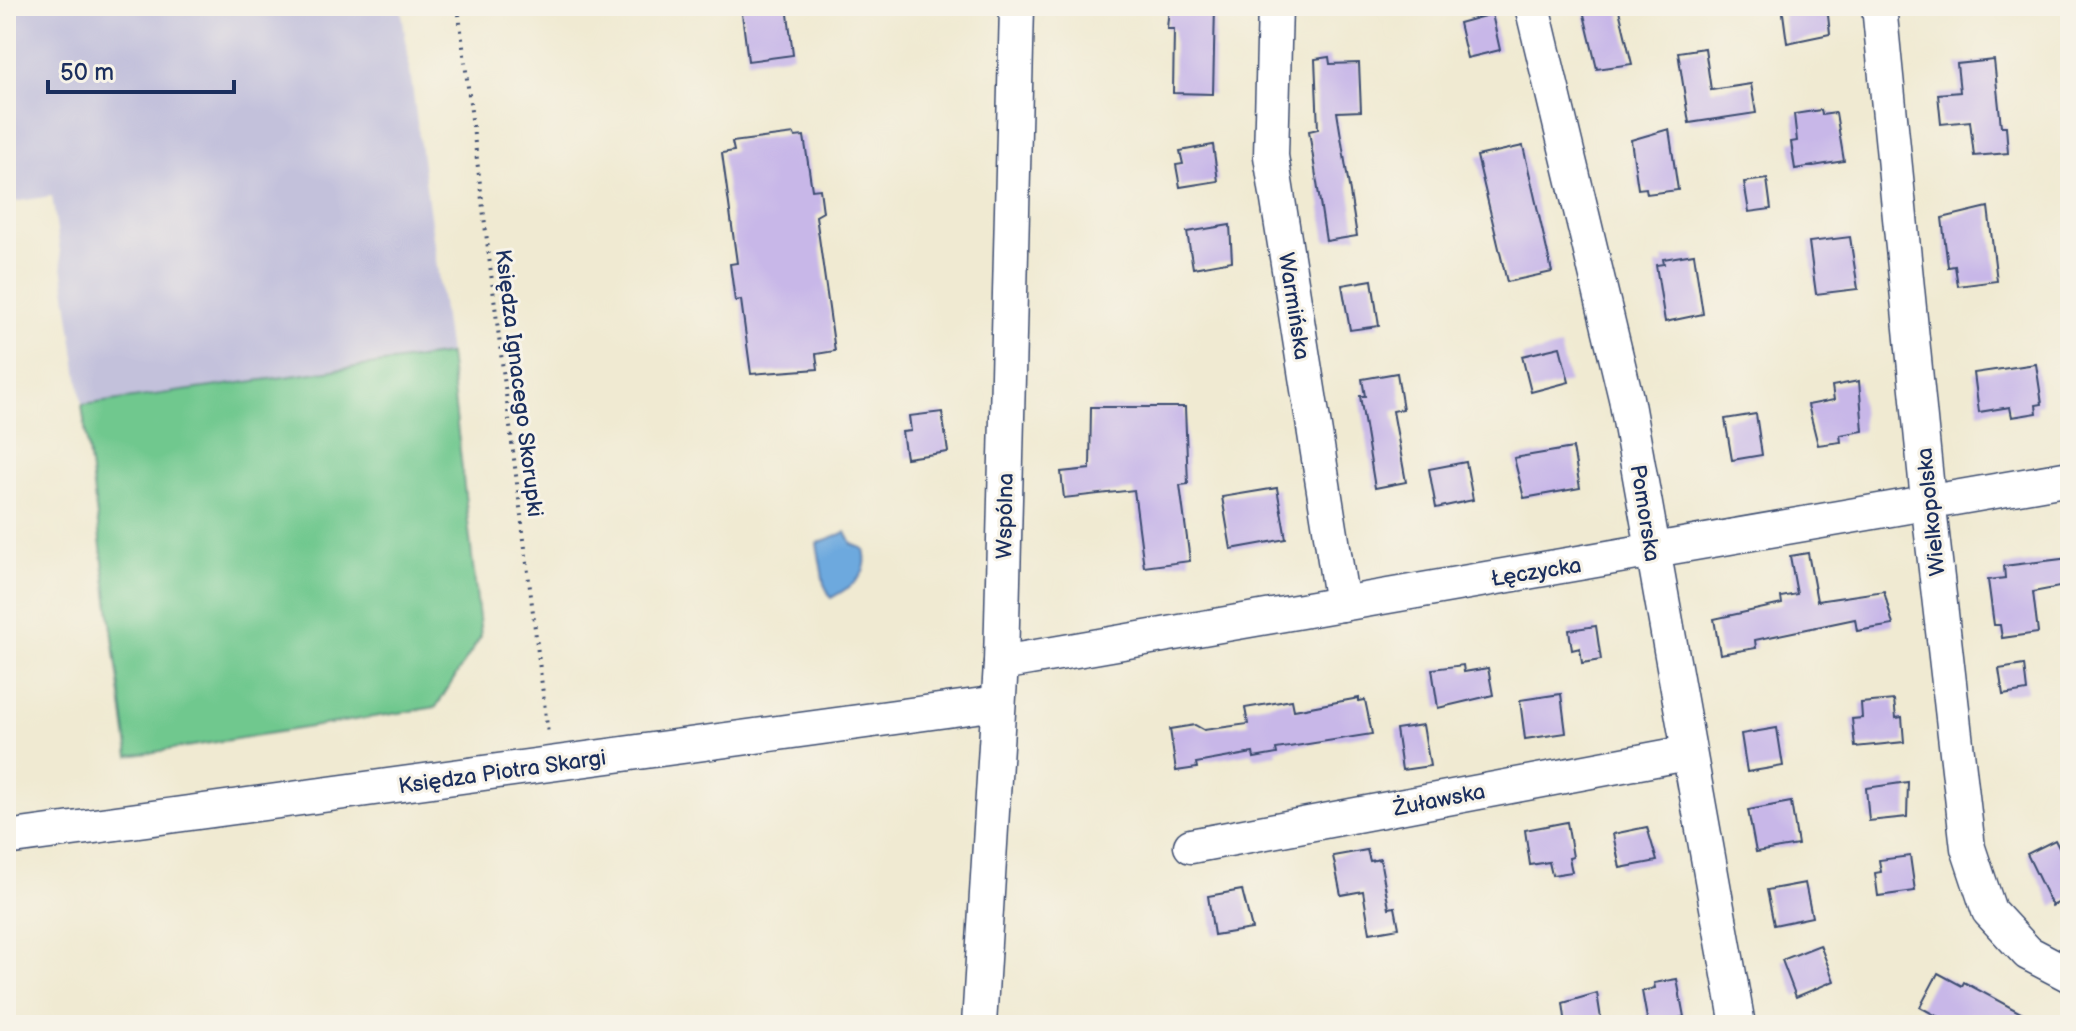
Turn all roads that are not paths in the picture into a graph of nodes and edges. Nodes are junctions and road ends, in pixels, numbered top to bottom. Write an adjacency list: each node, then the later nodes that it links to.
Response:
1 (1017, 6): 9 (street, Wspólna)
2 (1275, 6): 8 (street, Warmińska)
3 (1532, 6): 7 (street, Pomorska)
4 (1879, 6): 6 (street, Wielkopolska)
5 (2070, 478): 6 (street, Łęczycka)
6 (1928, 500): 7 (street, Łęczycka); 14 (street, Wielkopolska)
7 (1653, 552): 8 (street, Łęczycka); 11 (street, Pomorska)
8 (1342, 604): 9 (street, Łęczycka)
9 (1001, 663): 10 (street, Wspólna)
10 (998, 703): 12 (street, Księdza Piotra Skargi); 15 (street, Wspólna)
11 (1687, 753): 13 (street, Żuławska); 16 (street, Pomorska)
12 (6, 838)
13 (1191, 846)
14 (2070, 975)
15 (979, 1025)
16 (1738, 1025)

